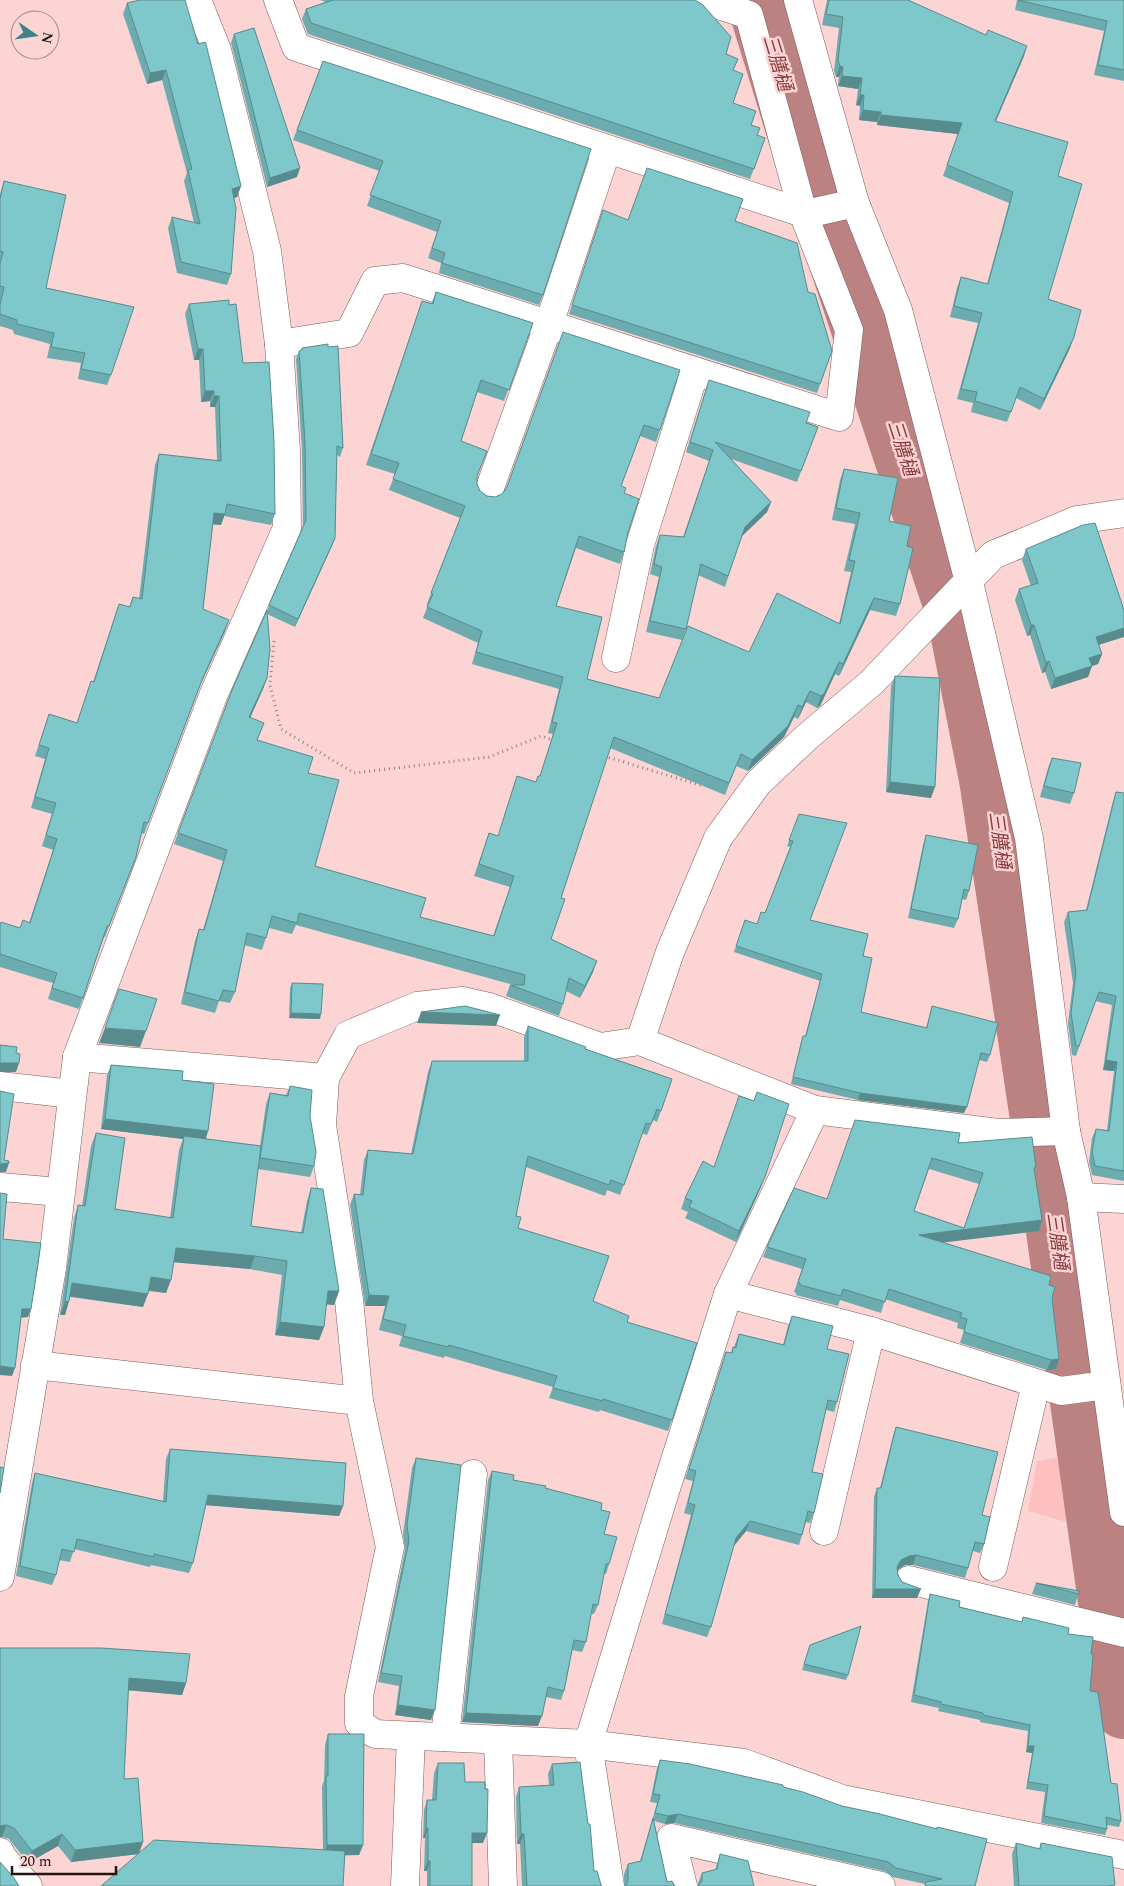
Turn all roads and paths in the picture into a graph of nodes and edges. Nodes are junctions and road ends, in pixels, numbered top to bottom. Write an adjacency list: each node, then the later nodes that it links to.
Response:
1 (197, 0): 9 (street)
2 (278, 0): 5 (street)
3 (703, 0): 7 (street)
4 (798, 0): 6 (street)
5 (607, 149): 7 (street); 8 (street)
6 (849, 204): 7 (street); 13 (street)
7 (809, 212): 10 (street)
8 (548, 324): 9 (street); 10 (street); 11 (street)
9 (279, 344): 20 (street)
10 (696, 372): 15 (street)
11 (488, 494)
12 (1124, 513): 13 (street)
13 (965, 584): 18 (street); 25 (street)
14 (274, 640): 16 (path)
15 (616, 658)
16 (560, 742)
17 (598, 754): 18 (path)
18 (747, 799): 19 (street)
19 (640, 1041): 21 (street); 24 (street)
20 (77, 1057): 21 (street); 23 (street)
21 (326, 1078): 35 (street)
22 (0, 1086): 23 (street)
23 (72, 1094): 27 (street)
24 (815, 1110): 25 (street); 30 (street)
25 (1051, 1132): 28 (street)
26 (0, 1187): 27 (street)
27 (60, 1192): 32 (street)
28 (1081, 1196): 29 (street); 33 (street)
29 (1124, 1199)
30 (728, 1294): 31 (street); 46 (street)
31 (871, 1331): 34 (street); 38 (street)
32 (35, 1365): 35 (street); 40 (street)
33 (1102, 1386): 34 (street); 37 (street)
34 (1049, 1388): 39 (street)
35 (359, 1401): 43 (street)
36 (473, 1474): 44 (street)
37 (1124, 1512)
38 (824, 1531)
39 (993, 1567)
40 (0, 1577)
41 (909, 1580): 42 (street)
42 (1124, 1633)
43 (411, 1736): 44 (street); 50 (street)
44 (444, 1737): 45 (street)
45 (498, 1740): 46 (street); 51 (street)
46 (588, 1744): 48 (street); 52 (street)
47 (0, 1852): 49 (street)
48 (1124, 1854)
49 (28, 1886)
50 (405, 1886)
51 (503, 1886)
52 (610, 1886)
53 (683, 1886): 54 (street)
54 (881, 1886)

